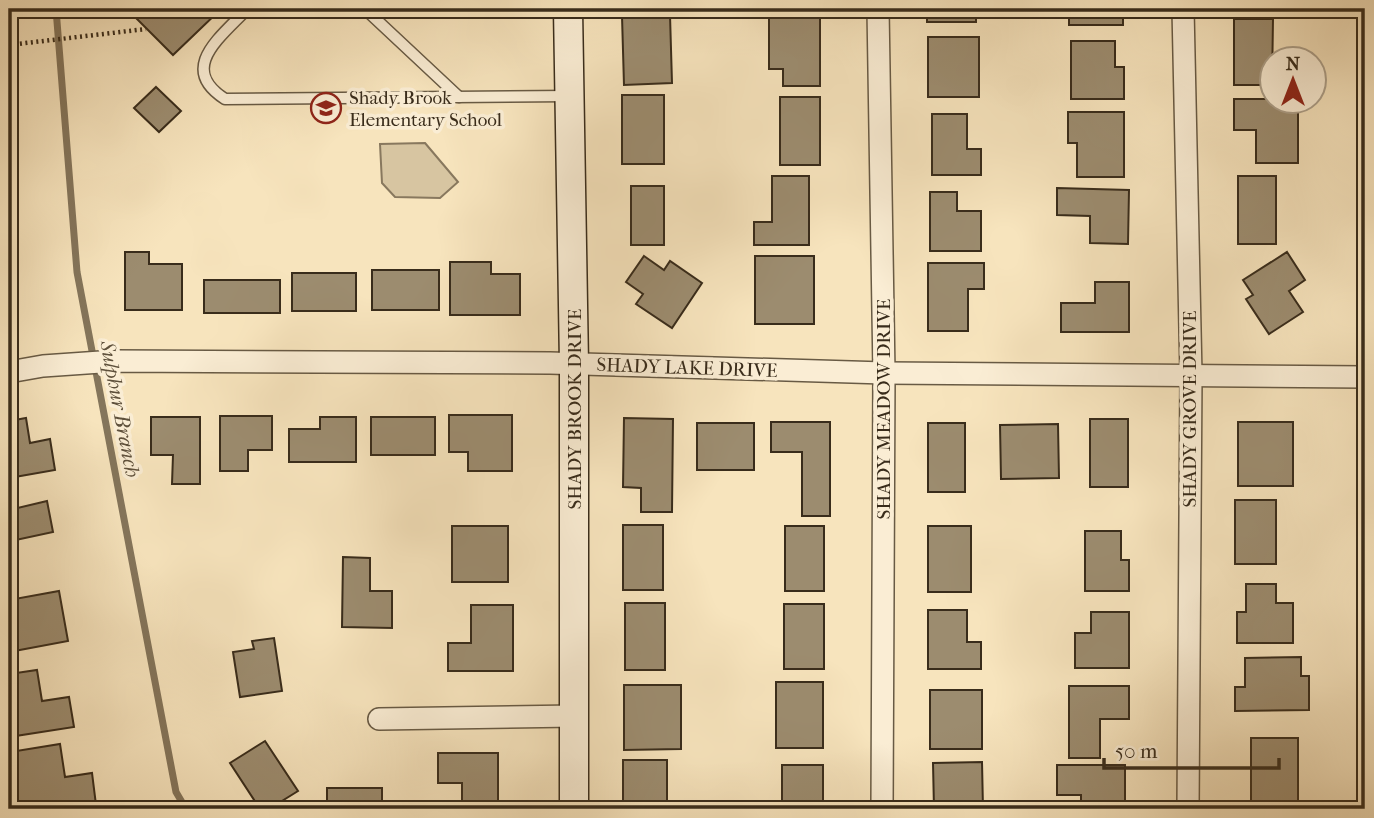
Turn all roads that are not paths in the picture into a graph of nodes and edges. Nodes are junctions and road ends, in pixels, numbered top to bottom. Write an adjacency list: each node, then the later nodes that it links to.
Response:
1 (247, 9): 7 (lane)
2 (365, 9): 7 (lane)
3 (568, 9): 6 (street, SHADY BROOK DRIVE)
4 (878, 9): 10 (street, SHADY MEADOW DRIVE)
5 (1182, 9): 11 (street, SHADY GROVE DRIVE)
6 (570, 96): 7 (lane); 8 (street, SHADY BROOK DRIVE)
7 (459, 97)
8 (574, 364): 9 (street, SHADY LAKE DRIVE); 10 (street, SHADY LAKE DRIVE); 13 (street, SHADY BROOK DRIVE)
9 (9, 372)
10 (884, 373): 11 (street, SHADY LAKE DRIVE); 16 (street, SHADY MEADOW DRIVE)
11 (1191, 375): 12 (street, SHADY LAKE DRIVE); 17 (street, SHADY GROVE DRIVE)
12 (1365, 377)
13 (575, 716): 14 (street); 15 (street, SHADY BROOK DRIVE)
14 (379, 719)
15 (574, 809)
16 (882, 809)
17 (1188, 809)

